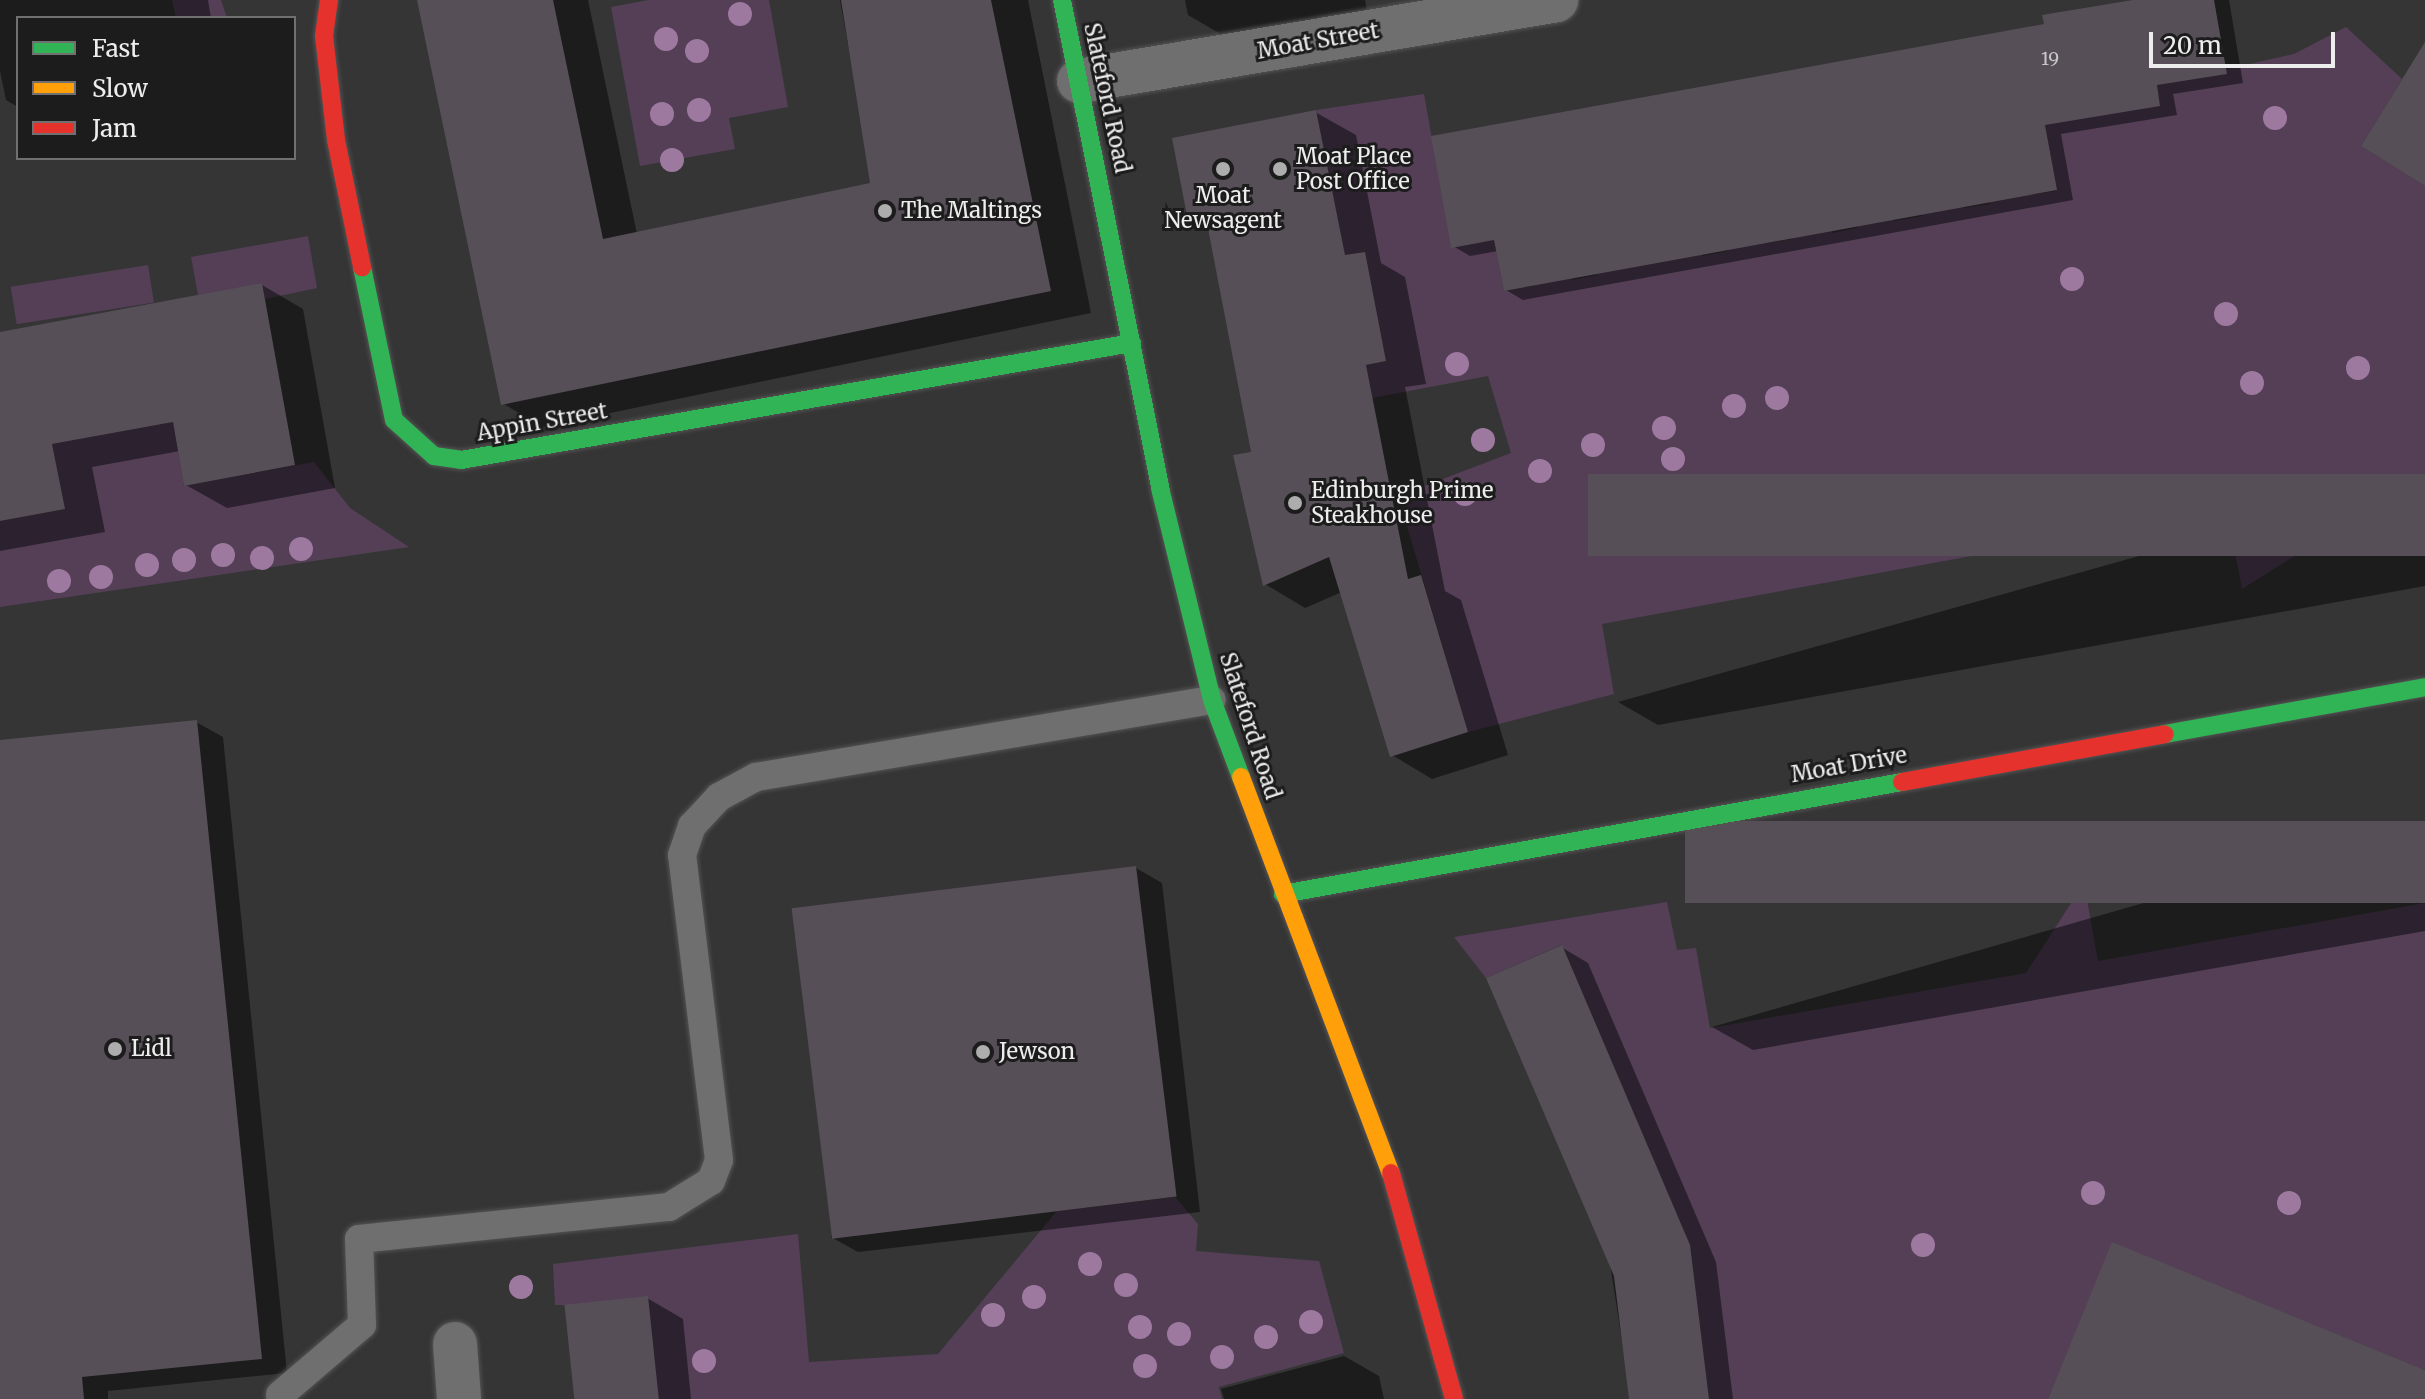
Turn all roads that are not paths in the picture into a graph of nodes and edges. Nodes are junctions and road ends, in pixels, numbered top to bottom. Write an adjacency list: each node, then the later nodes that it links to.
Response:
1 (329, 0): 5 (street, Appin Street)
2 (1062, 0): 4 (street, Slateford Road)
3 (1556, 0): 4 (street, Moat Street)
4 (1079, 81): 5 (street, Slateford Road)
5 (1132, 343): 7 (street, Slateford Road)
6 (2425, 687): 8 (street, Moat Drive)
7 (1212, 700): 8 (street, Slateford Road); 10 (lane)
8 (1283, 894): 12 (street, Slateford Road)
9 (455, 1344): 11 (street)
10 (280, 1395)
11 (459, 1399)
12 (1454, 1399)

